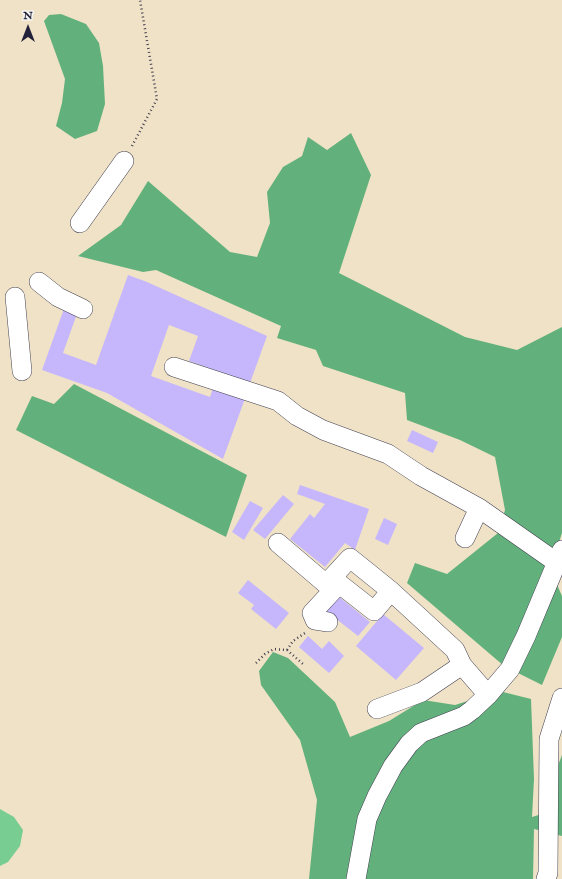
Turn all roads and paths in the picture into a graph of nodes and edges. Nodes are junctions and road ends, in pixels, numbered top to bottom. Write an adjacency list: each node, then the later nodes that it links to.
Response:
1 (140, 0): 2 (path)
2 (124, 161): 3 (street)
3 (80, 223)
4 (38, 282): 6 (street)
5 (15, 297): 8 (street)
6 (83, 309)
7 (174, 367): 9 (street)
8 (22, 371)
9 (479, 508): 10 (street); 12 (street)
10 (465, 538)
11 (278, 543): 13 (street)
12 (559, 556): 20 (street)
13 (335, 581): 14 (street); 14 (street); 15 (street)
14 (392, 591): 19 (street)
15 (321, 621): 16 (path)
16 (287, 650): 17 (path); 18 (path)
17 (256, 663)
18 (303, 664)
19 (462, 665): 20 (street); 22 (street)
20 (488, 695): 23 (street)
21 (562, 698): 24 (street)
22 (377, 709)
23 (356, 879)
24 (546, 879)

